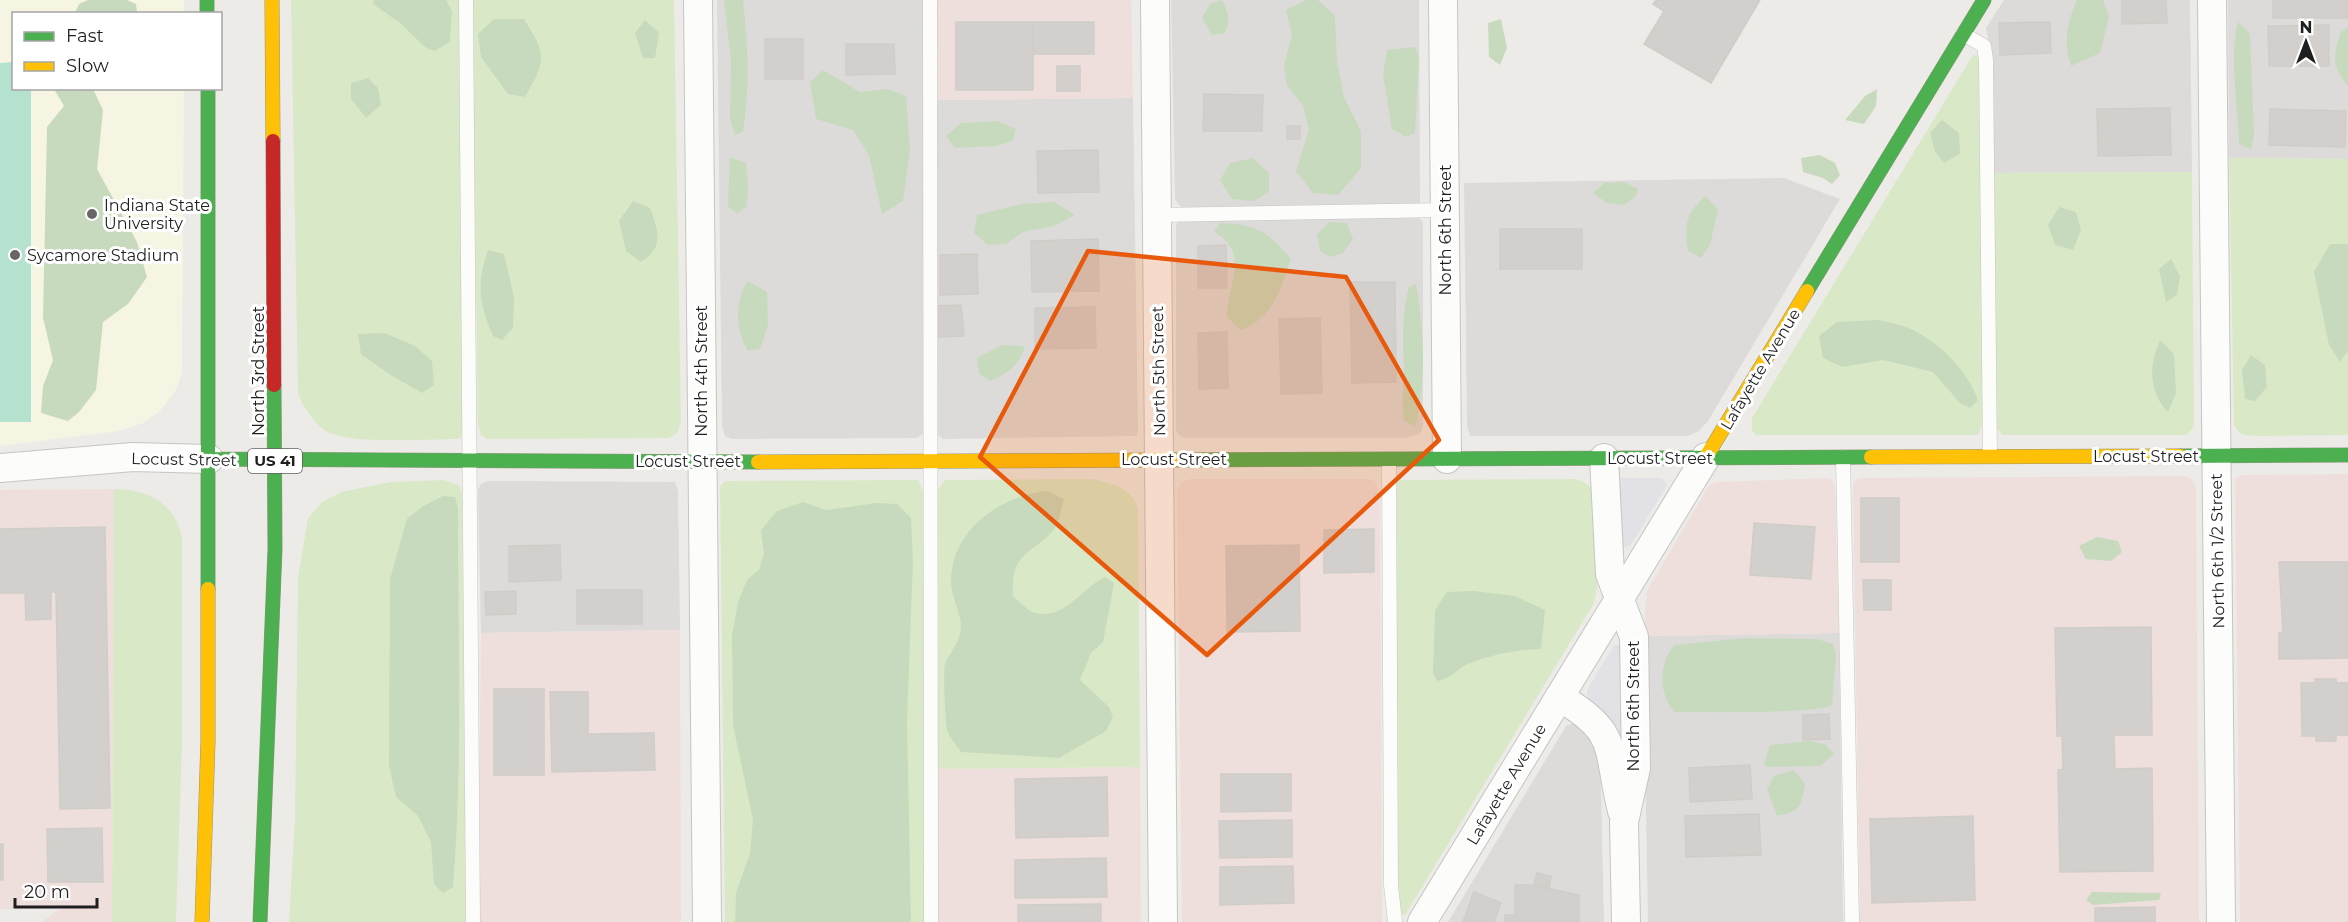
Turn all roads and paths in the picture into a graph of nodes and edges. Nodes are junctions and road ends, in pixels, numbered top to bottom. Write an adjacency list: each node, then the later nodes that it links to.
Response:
1 (272, 0): 22 (main road, North 3rd Street / US 41)
2 (466, 0): 23 (lane)
3 (698, 0): 26 (street, North 4th Street)
4 (930, 0): 24 (lane)
5 (1155, 0): 12 (street, North 5th Street)
6 (1443, 0): 11 (street, North 6th Street)
7 (1984, 0): 9 (main road, Lafayette Avenue)
8 (2212, 0): 13 (street, North 6th 1/2 Street)
9 (1963, 34): 15 (lane); 16 (main road, Lafayette Avenue)
10 (208, 90): 19 (main road)
11 (1445, 210): 12 (lane); 21 (street, North 6th Street)
12 (1156, 215): 25 (street, North 5th Street)
13 (2216, 455): 14 (main road, Locust Street); 15 (main road, Locust Street); 41 (street, North 6th 1/2 Street)
14 (2348, 455)
15 (1990, 456): 17 (main road, Locust Street)
16 (1706, 457): 17 (main road, Locust Street); 18 (main road, Locust Street); 28 (street, Lafayette Avenue)
17 (1843, 457): 40 (lane)
18 (1604, 458): 21 (main road, Locust Street); 28 (street, North 6th Street)
19 (208, 459): 22 (main road, Locust Street); 27 (street, Locust Street); 31 (main road)
20 (1389, 459): 21 (main road, Locust Street); 25 (main road, Locust Street); 37 (lane)
21 (1447, 459)
22 (275, 460): 23 (main road, Locust Street); 32 (main road, North 3rd Street / US 41)
23 (471, 460): 26 (main road, Locust Street); 33 (lane)
24 (929, 460): 25 (main road, Locust Street); 26 (main road, Locust Street); 35 (lane)
25 (1159, 460): 36 (street, North 5th Street)
26 (702, 462): 34 (street, North 4th Street)
27 (0, 468)
28 (1620, 599): 29 (street, Lafayette Avenue); 30 (street, North 6th Street)
29 (1559, 697): 30 (street); 38 (street, Lafayette Avenue)
30 (1624, 822): 39 (street, North 6th Street)
31 (202, 922)
32 (261, 922)
33 (473, 922)
34 (707, 922)
35 (932, 922)
36 (1163, 922)
37 (1395, 922)
38 (1422, 922)
39 (1626, 922)
40 (1851, 922)
41 (2221, 922)

